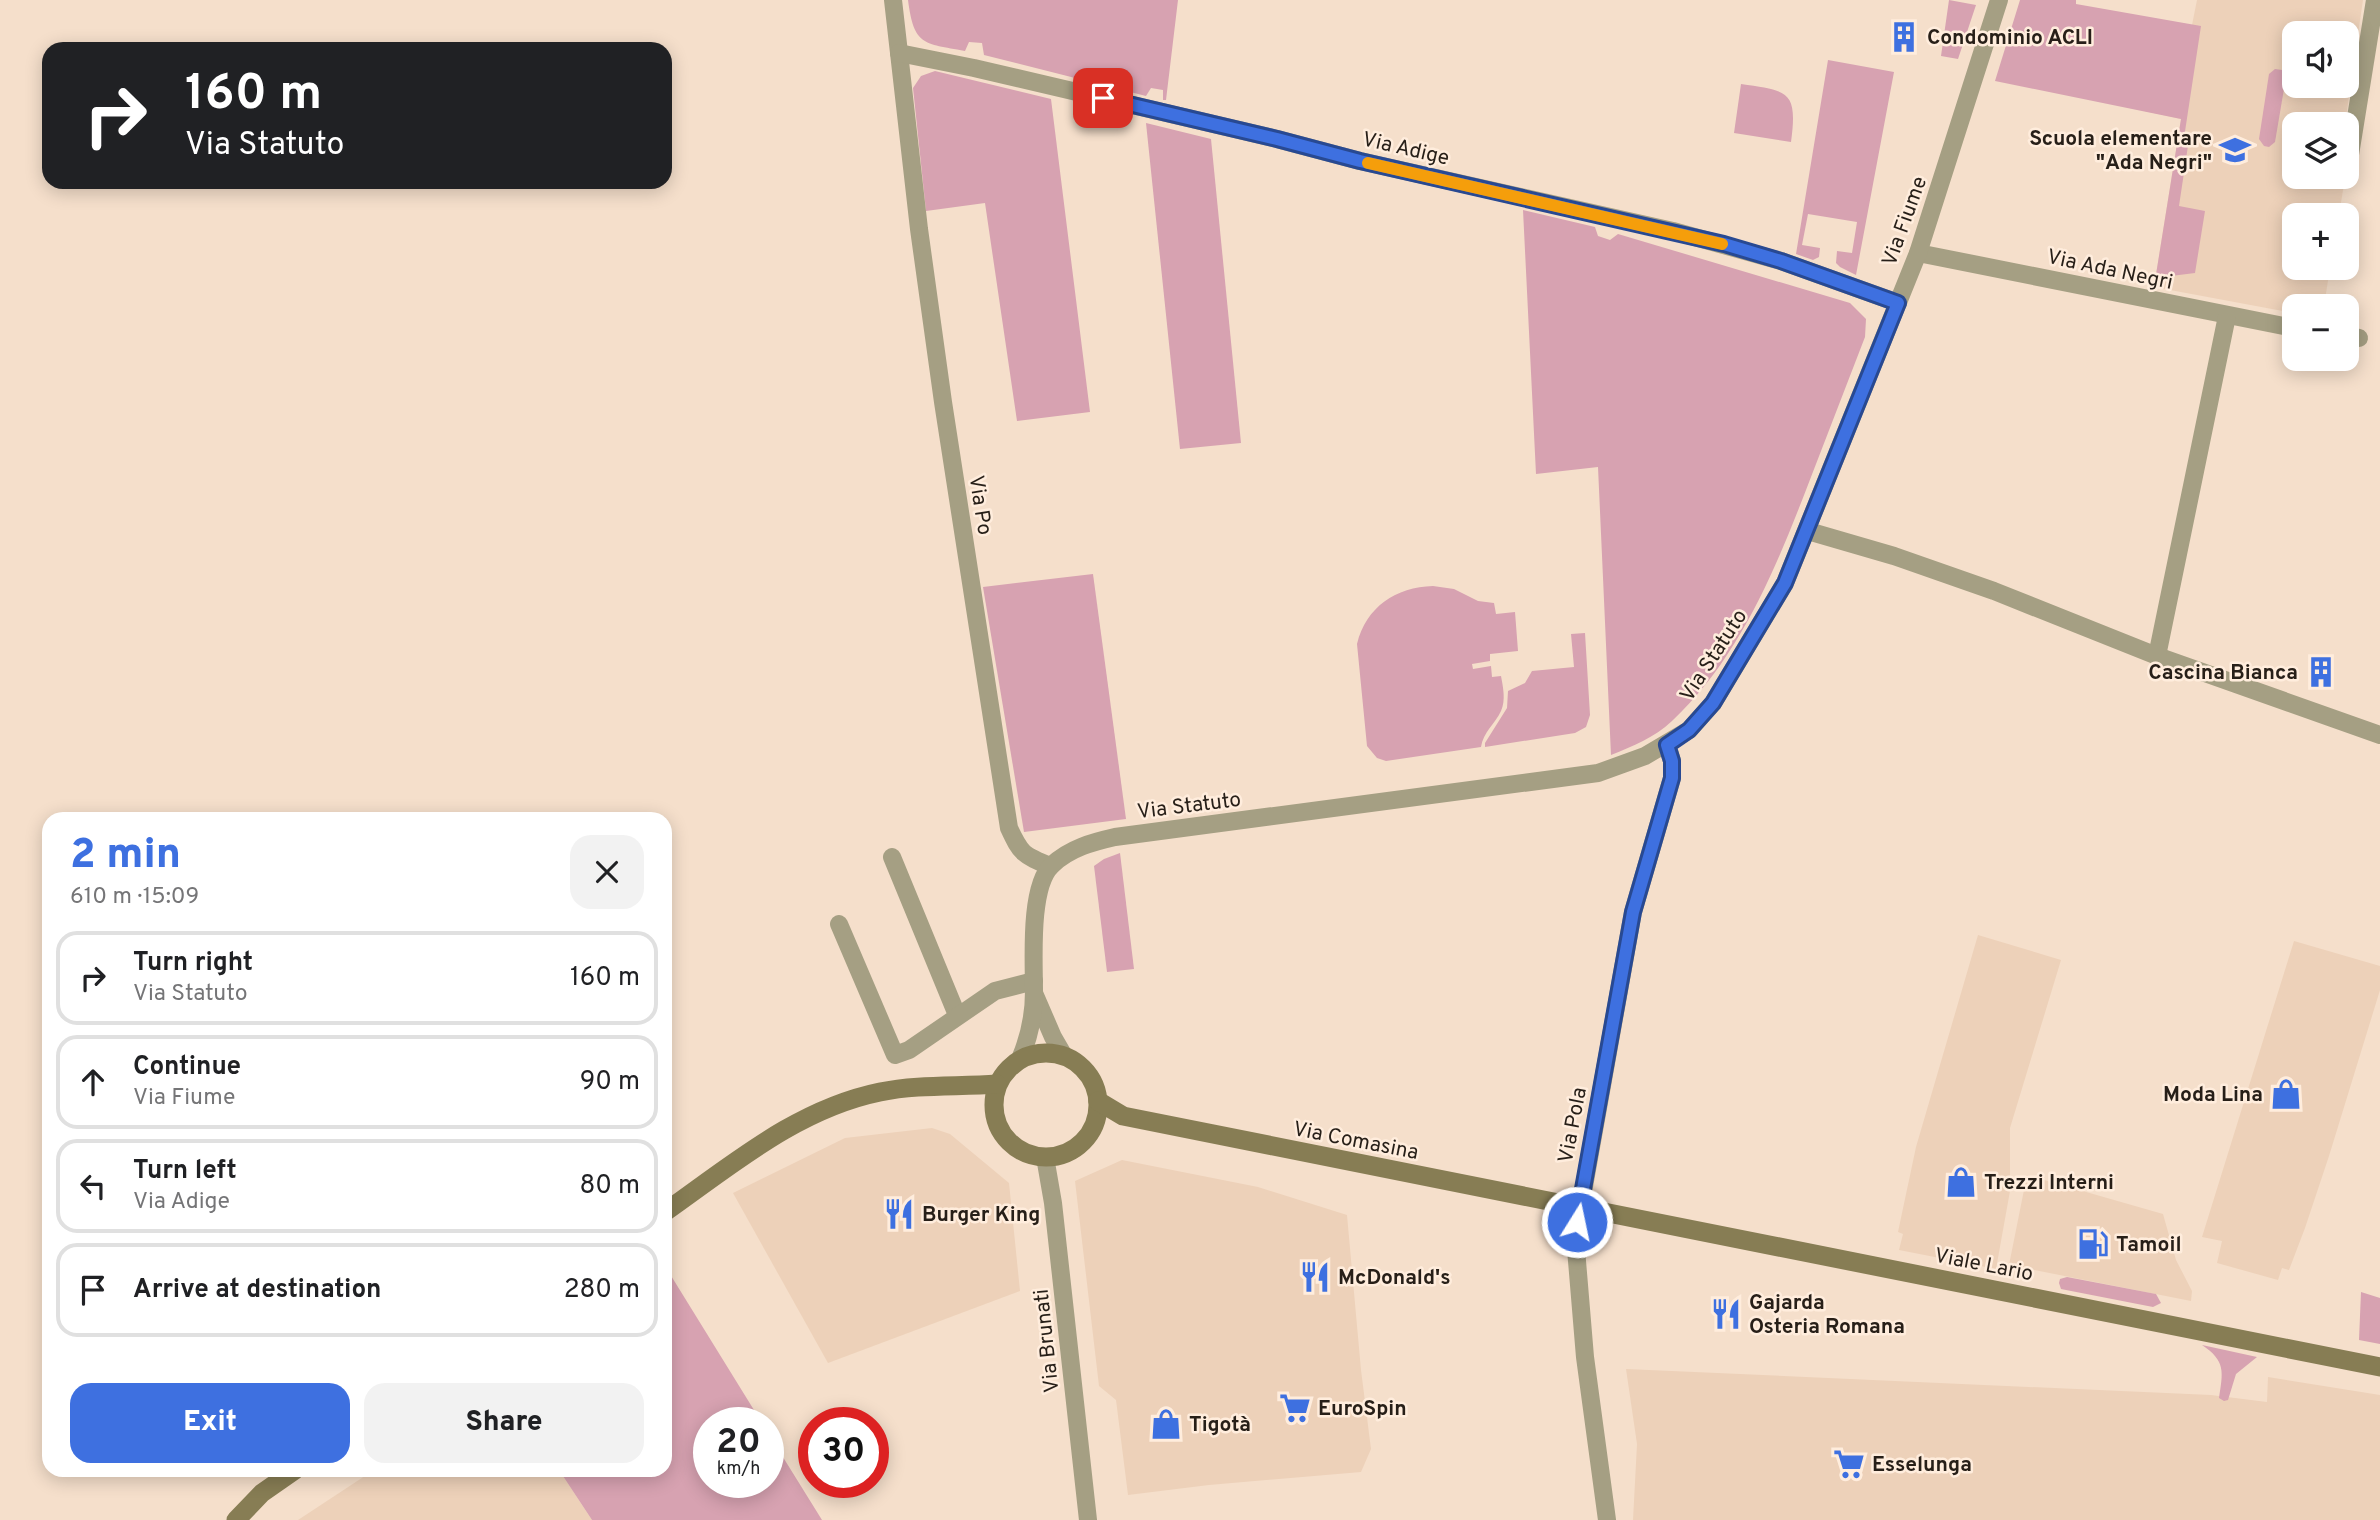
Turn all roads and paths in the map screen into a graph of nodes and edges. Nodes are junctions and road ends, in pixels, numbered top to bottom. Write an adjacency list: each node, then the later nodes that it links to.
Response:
1 (893, 0): 4 (street, Via Po)
2 (1999, 0): 6 (street, Via Fiume)
3 (2375, 0): 5 (street)
4 (900, 53): 7 (street, Via Adige); 15 (street, Via Po)
5 (2357, 112)
6 (1918, 253): 7 (street, Via Fiume); 8 (street, Via Ada Negri)
7 (1898, 303): 10 (street, Via Fiume)
8 (2227, 316): 9 (street, Via Ada Negri); 11 (street)
9 (2282, 326)
10 (1808, 531): 11 (street); 13 (street, Via Statuto)
11 (2157, 656): 12 (street)
12 (2380, 735)
13 (1667, 745): 15 (street, Via Statuto); 27 (street, Via Pola)
14 (892, 857): 18 (street)
15 (1050, 866): 17 (street)
16 (838, 924): 18 (street)
17 (1034, 987): 18 (street); 19 (street); 20 (street)
18 (957, 1015)
19 (1064, 1056): 20 (main road); 22 (main road)
20 (1020, 1059): 21 (main road)
21 (995, 1092): 25 (main road); 26 (main road)
22 (1098, 1101): 23 (main road, Via Comasina); 24 (main road)
23 (1123, 1116): 24 (main road); 27 (main road, Via Comasina)
24 (1091, 1132): 25 (main road)
25 (1045, 1157): 31 (street, Via Brunati)
26 (672, 1207)
27 (1579, 1207): 28 (main road, Viale Lario); 32 (street, Via Pola)
28 (2380, 1367)
29 (285, 1477): 30 (main road)
30 (236, 1520)
31 (1088, 1520)
32 (1607, 1520)

